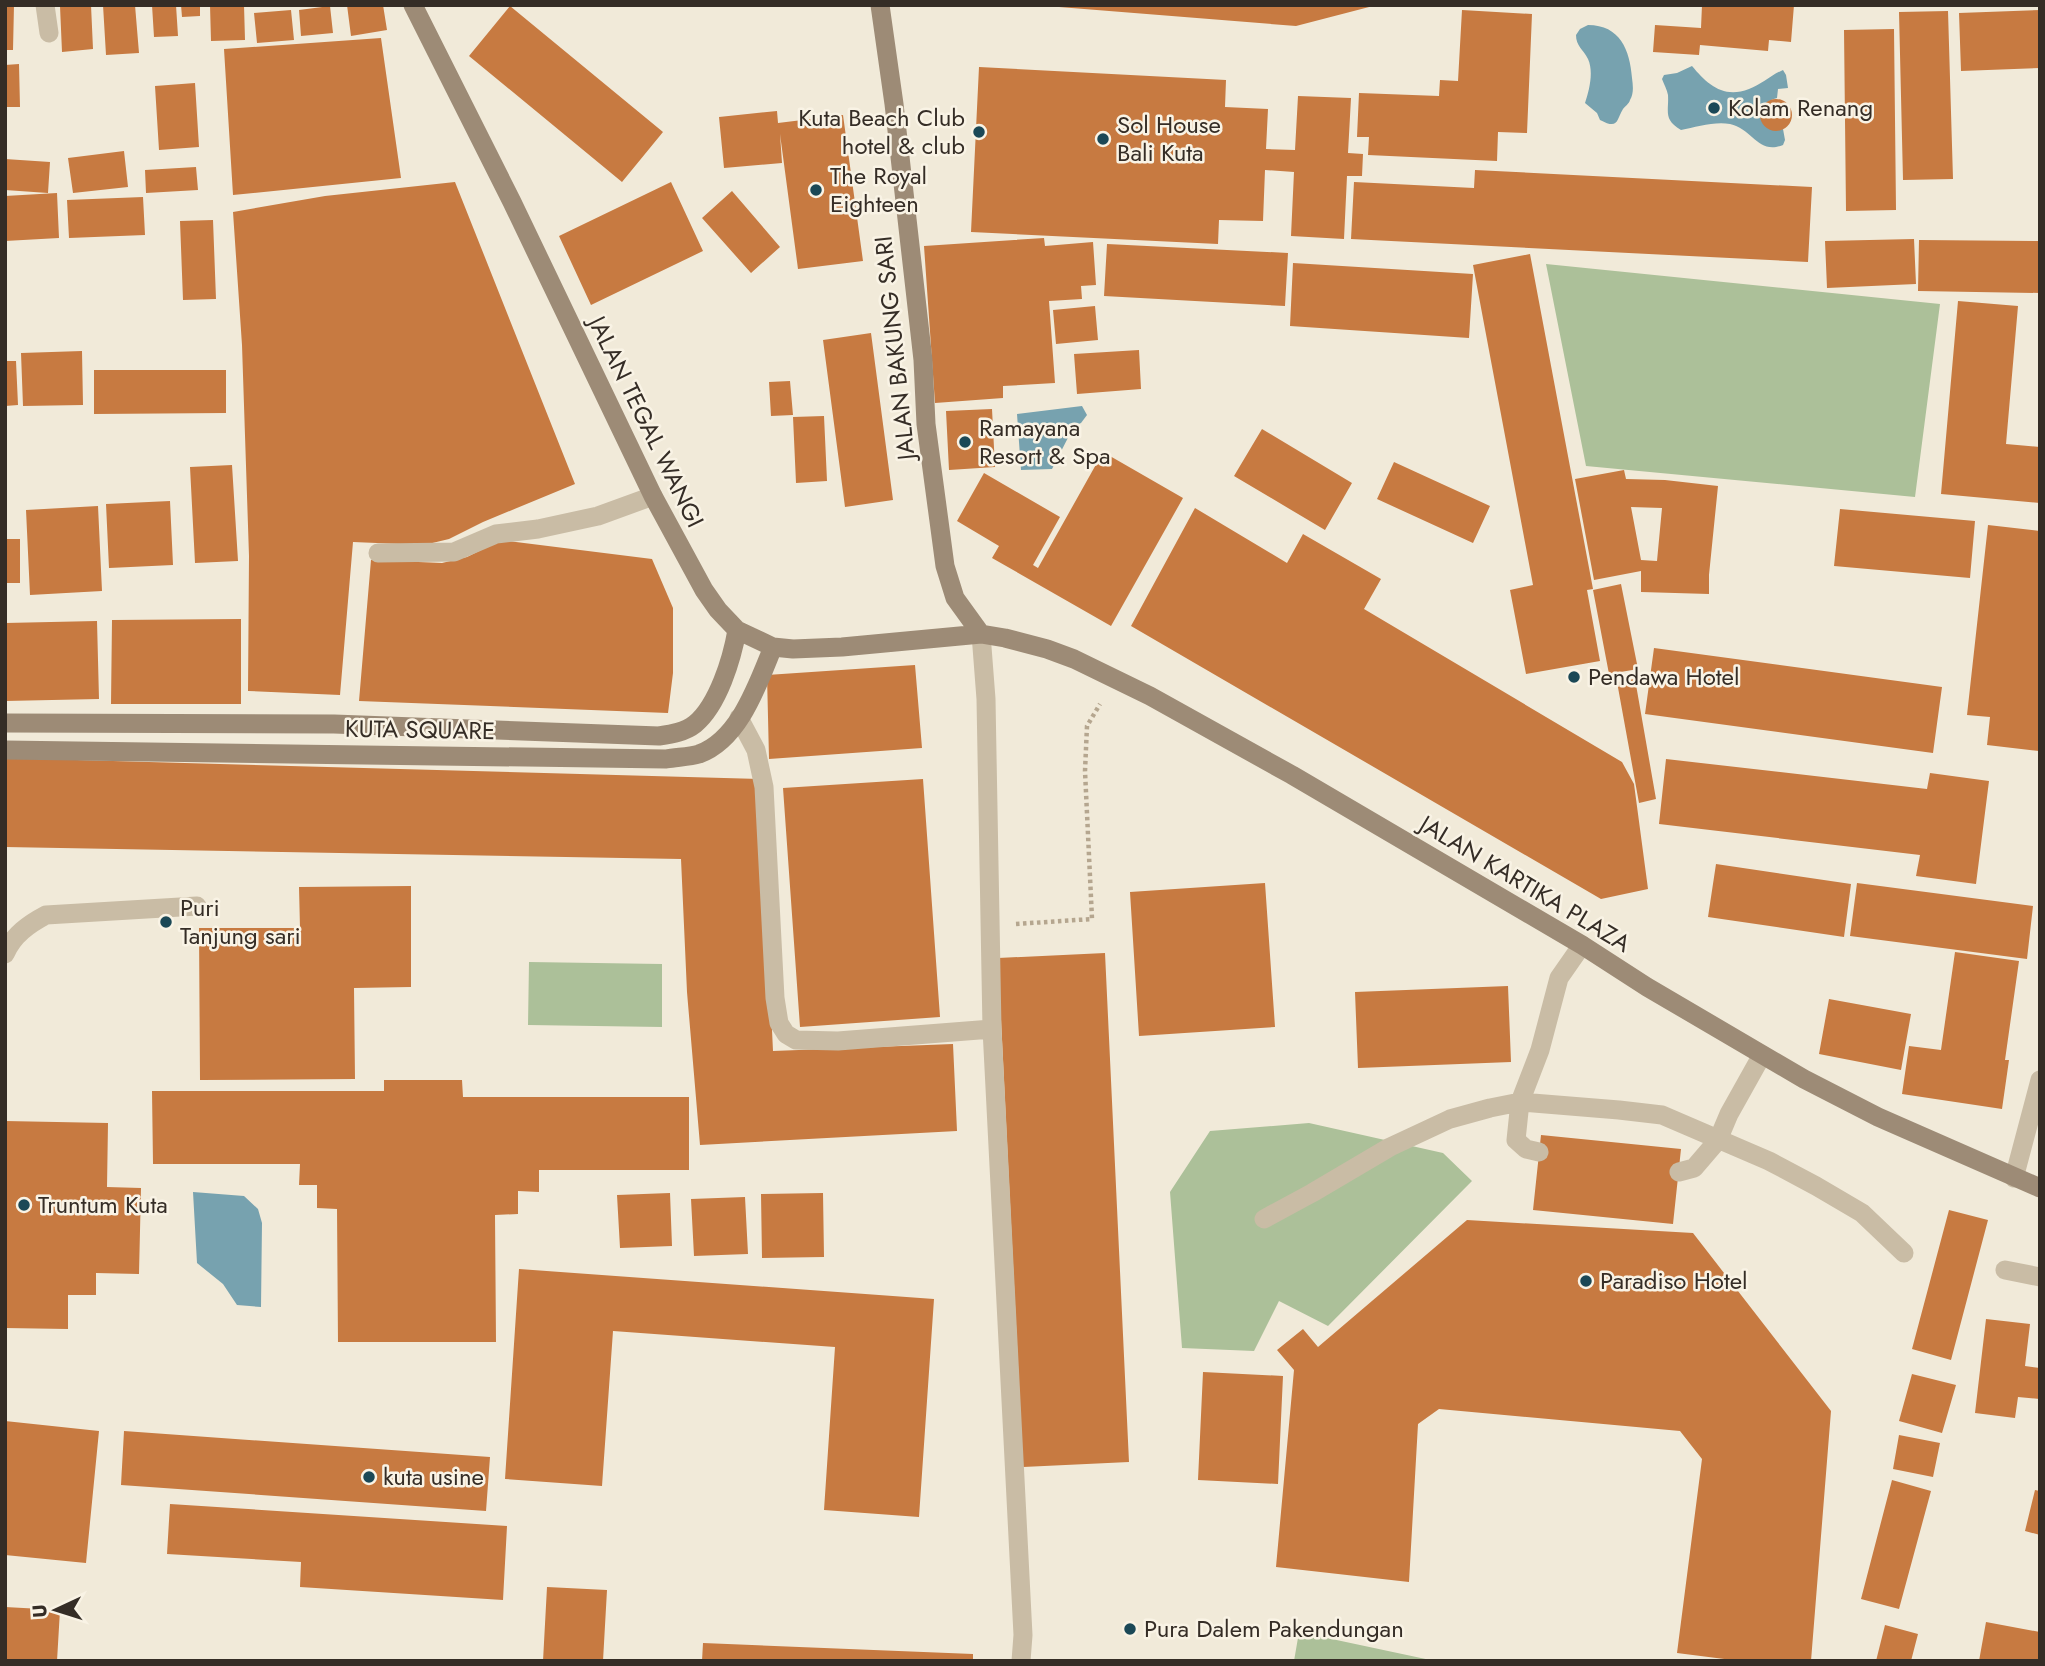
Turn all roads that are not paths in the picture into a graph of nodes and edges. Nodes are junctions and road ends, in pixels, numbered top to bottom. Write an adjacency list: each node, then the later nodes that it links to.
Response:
1 (45, 5): 4 (street)
2 (412, 5): 5 (main road, JALAN TEGAL WANGI)
3 (880, 5): 8 (main road, JALAN BAKUNG SARI)
4 (49, 33)
5 (653, 496): 6 (street); 7 (main road, JALAN TEGAL WANGI)
6 (378, 553)
7 (737, 630): 9 (main road, JALAN TEGAL WANGI); 12 (main road, KUTA SQUARE)
8 (981, 634): 9 (main road, JALAN TEGAL WANGI); 16 (main road, JALAN KARTIKA PLAZA); 18 (street)
9 (773, 646): 10 (main road, KUTA SQUARE)
10 (739, 718): 14 (main road, KUTA SQUARE); 18 (street)
11 (5, 723): 12 (main road, KUTA SQUARE)
12 (326, 724): 14 (main road)
13 (5, 750): 14 (main road, KUTA SQUARE)
14 (324, 753)
15 (197, 906): 17 (street)
16 (1582, 945): 19 (main road, JALAN KARTIKA PLAZA); 21 (street)
17 (5, 954)
18 (992, 1029): 31 (street)
19 (1762, 1055): 22 (street); 25 (main road, JALAN KARTIKA PLAZA)
20 (2040, 1080): 25 (street)
21 (1520, 1102): 22 (street); 23 (street); 27 (street)
22 (1718, 1140): 24 (street); 28 (street)
23 (1539, 1153)
24 (1679, 1172)
25 (2014, 1178): 26 (main road, JALAN KARTIKA PLAZA)
26 (2040, 1188)
27 (1264, 1219)
28 (1904, 1253)
29 (2005, 1270): 30 (street)
30 (2040, 1277)
31 (1021, 1661)

